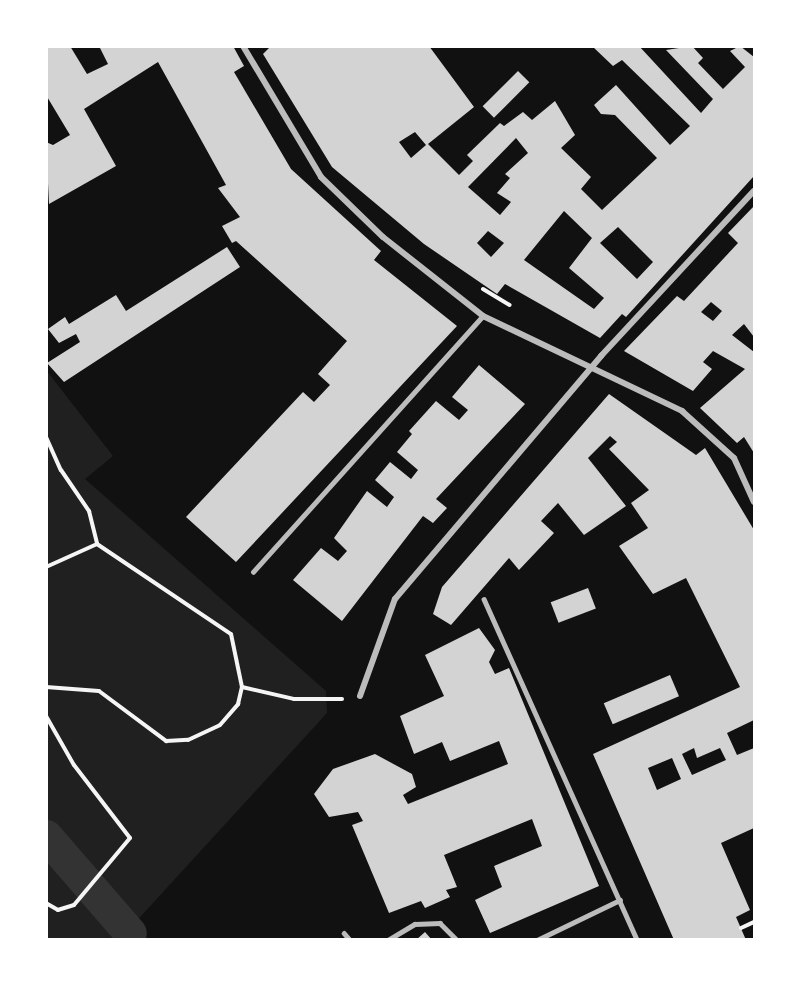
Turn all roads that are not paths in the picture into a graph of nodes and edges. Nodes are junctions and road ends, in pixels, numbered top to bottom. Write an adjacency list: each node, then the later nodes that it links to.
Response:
1 (243, 46): 3 (street)
2 (754, 191): 4 (street)
3 (483, 316): 4 (street); 6 (lane)
4 (594, 364): 5 (street); 8 (street)
5 (754, 502)
6 (253, 572)
7 (484, 599): 9 (lane)
8 (360, 696)
9 (620, 900): 14 (lane); 15 (lane)
10 (344, 933): 11 (lane)
11 (350, 939)
12 (388, 939): 13 (lane)
13 (457, 939)
14 (537, 939)
15 (637, 939)

